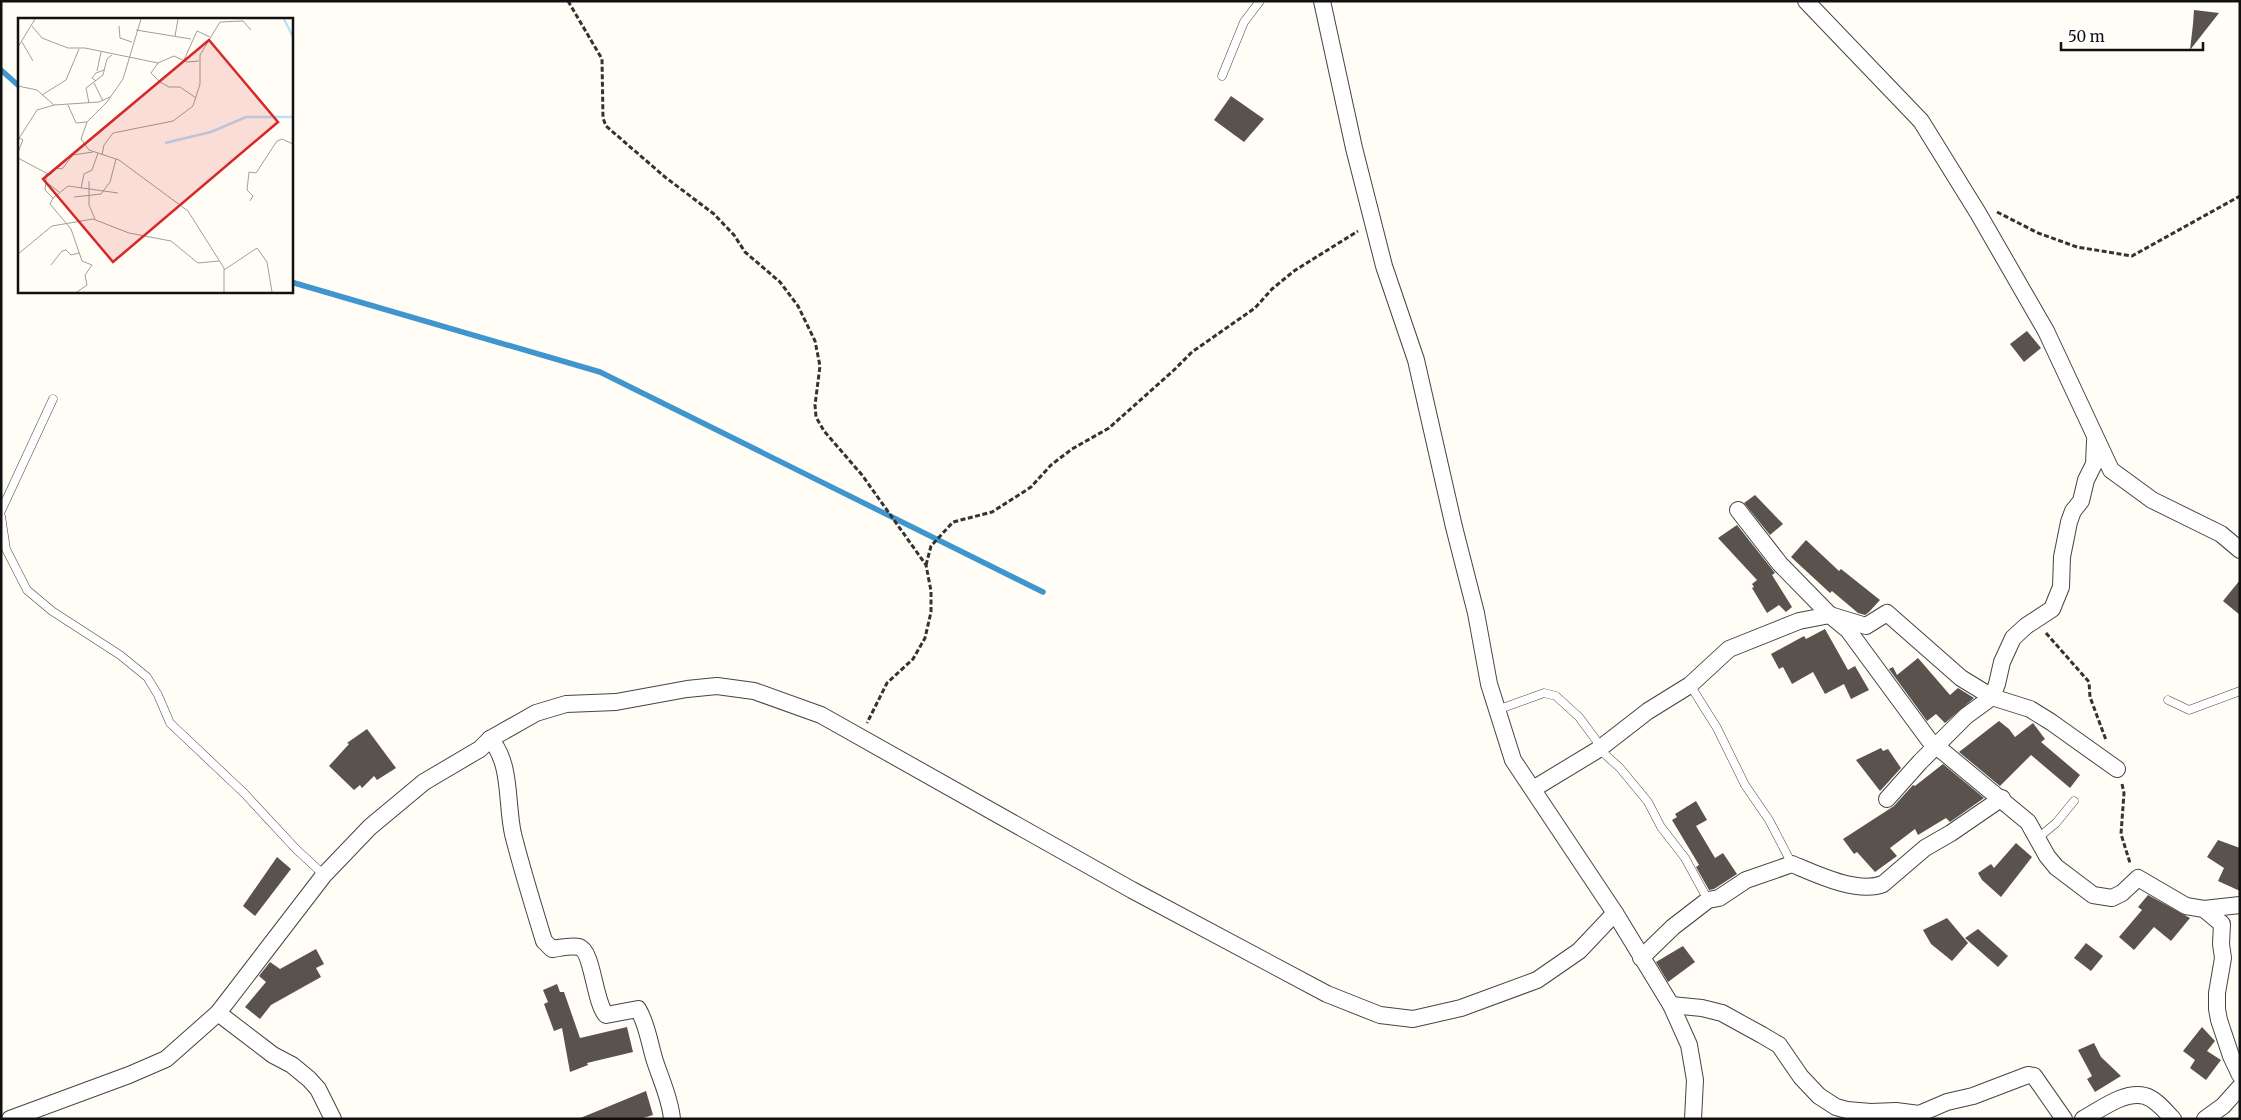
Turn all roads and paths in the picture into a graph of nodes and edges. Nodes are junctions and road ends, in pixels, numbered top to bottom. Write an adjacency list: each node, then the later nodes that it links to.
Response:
1 (568, 1): 15 (path)
2 (1260, 1): 5 (lane)
3 (1322, 1): 8 (street)
4 (1806, 1): 7 (street)
5 (1222, 76)
6 (2240, 196): 7 (path)
7 (1978, 213): 10 (street)
8 (1371, 216): 15 (path); 21 (street)
9 (53, 399): 12 (lane)
10 (2095, 438): 14 (street); 19 (street)
11 (1738, 510): 16 (street)
12 (1, 511)
13 (1, 516): 33 (lane)
14 (2240, 550)
15 (926, 565): 22 (path)
16 (1830, 615): 17 (street); 19 (street); 24 (street)
17 (1690, 685): 25 (street); 32 (lane)
18 (2240, 691): 20 (lane)
19 (1992, 697): 24 (street); 26 (street)
20 (2168, 700)
21 (1497, 710): 25 (lane); 27 (street)
22 (861, 737): 23 (street); 37 (street)
23 (490, 739): 33 (street); 45 (street)
24 (1936, 746): 28 (street); 29 (street)
25 (1598, 749): 27 (street); 34 (lane)
26 (2117, 769)
27 (1533, 789): 37 (street)
28 (2002, 798): 31 (street); 32 (street)
29 (1887, 799)
30 (2074, 801): 31 (lane)
31 (2038, 838): 36 (street)
32 (1792, 864): 34 (street)
33 (324, 875): 40 (street)
34 (1708, 900): 38 (street)
35 (2240, 905): 36 (street)
36 (2204, 909): 41 (street)
37 (1615, 912): 38 (street)
38 (1641, 958): 39 (street)
39 (1671, 1005): 46 (street); 47 (street)
40 (218, 1013): 43 (street); 44 (street)
41 (2240, 1075)
42 (2240, 1087): 50 (street)
43 (10, 1119)
44 (333, 1119)
45 (672, 1119)
46 (1693, 1119)
47 (2064, 1119)
48 (2083, 1119): 49 (street)
49 (2173, 1119)
50 (2204, 1119)

